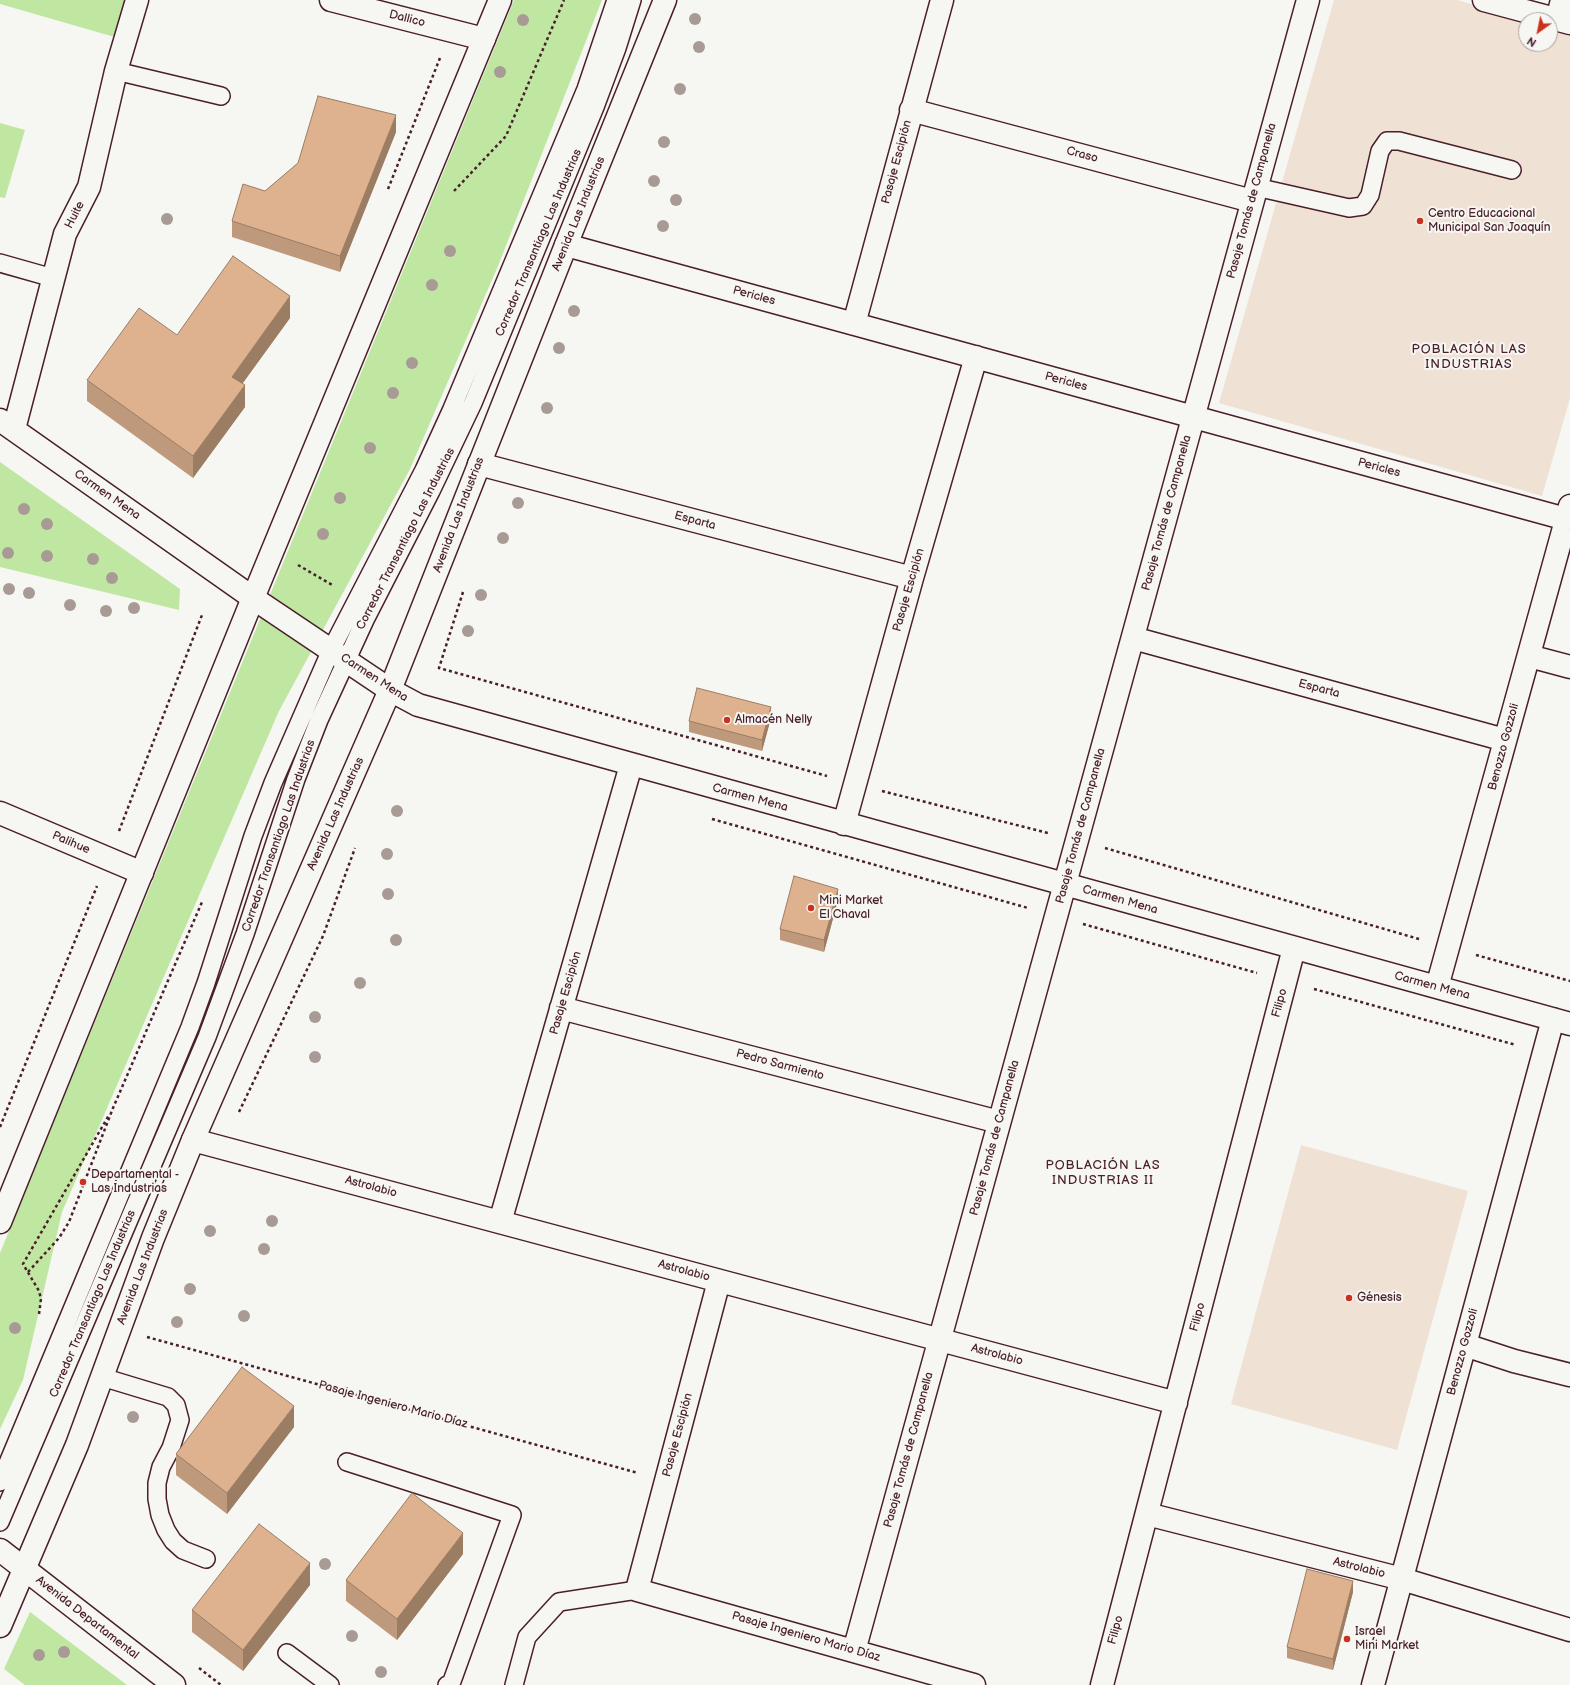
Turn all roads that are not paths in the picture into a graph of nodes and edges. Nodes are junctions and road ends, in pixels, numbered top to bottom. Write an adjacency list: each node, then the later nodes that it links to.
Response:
1 (136, 0): 12 (street, Huite)
2 (331, 0): 11 (street, Dallico)
3 (500, 0): 11 (street)
4 (616, 0): 29 (lane, Corredor Transantiago Las Industrias)
5 (632, 0): 29 (lane, Corredor Transantiago Las Industrias)
6 (666, 0): 17 (street, Avenida Las Industrias)
7 (942, 0): 14 (street, Pasaje Escipión)
8 (1308, 0): 16 (street, Pasaje Tomás de Campanella)
9 (1484, 0): 10 (street)
10 (1563, 14)
11 (484, 39): 27 (street)
12 (116, 71): 13 (lane); 19 (street, Huite)
13 (221, 96)
14 (912, 110): 16 (street, Craso); 20 (street, Pasaje Escipión)
15 (1512, 170): 16 (lane)
16 (1254, 194): 22 (street, Pasaje Tomás de Campanella)
17 (566, 245): 20 (street, Pericles); 24 (street, Avenida Las Industrias)
18 (0, 263): 19 (lane)
19 (53, 278): 23 (street, Huite)
20 (854, 324): 21 (street, Pericles)
21 (976, 357): 22 (street, Pericles); 26 (street, Pasaje Escipión)
22 (1193, 417): 25 (street, Pericles); 28 (street, Pasaje Tomás de Campanella)
23 (7, 425): 27 (street, Carmen Mena)
24 (479, 464): 26 (street, Esparta); 32 (street, Avenida Las Industrias)
25 (1568, 512): 30 (street, Benozzo Gozzoli)
26 (912, 578): 36 (street, Pasaje Escipión)
27 (253, 598): 29 (street, Carmen Mena); 37 (street)
28 (1133, 638): 33 (street, Esparta); 38 (street, Pasaje Tomás de Campanella)
29 (339, 656): 32 (street, Carmen Mena); 54 (lane, Corredor Transantiago Las Industrias); 56 (lane, Corredor Transantiago Las Industrias)
30 (1528, 656): 31 (street); 33 (street, Benozzo Gozzoli)
31 (1570, 667)
32 (390, 690): 34 (street, Carmen Mena); 44 (street, Avenida Las Industrias)
33 (1505, 740): 40 (street, Benozzo Gozzoli)
34 (631, 765): 36 (street, Carmen Mena); 41 (street, Pasaje Escipión)
35 (0, 813): 37 (street, Palihue)
36 (844, 824): 38 (street, Carmen Mena)
37 (142, 873): 45 (street)
38 (1065, 885): 39 (street, Carmen Mena); 43 (street, Pasaje Tomás de Campanella)
39 (1294, 948): 40 (street, Carmen Mena); 52 (street, Filipo)
40 (1437, 987): 42 (street, Carmen Mena)
41 (561, 1008): 43 (street, Pedro Sarmiento); 46 (street, Pasaje Escipión)
42 (1561, 1022): 49 (street, Benozzo Gozzoli)
43 (999, 1122): 48 (street, Pasaje Tomás de Campanella)
44 (193, 1140): 46 (street, Astrolabio); 51 (street, Avenida Las Industrias)
45 (0, 1222)
46 (500, 1222): 47 (street, Astrolabio)
47 (719, 1281): 48 (street, Astrolabio); 61 (street, Pasaje Escipión)
48 (940, 1340): 52 (street, Astrolabio); 64 (street, Pasaje Tomás de Campanella)
49 (1465, 1345): 50 (street); 60 (street, Benozzo Gozzoli)
50 (1570, 1375)
51 (102, 1377): 58 (lane); 59 (street, Avenida Las Industrias)
52 (1176, 1403): 55 (street, Filipo)
53 (347, 1462): 68 (lane)
54 (0, 1482)
55 (1147, 1514): 60 (street, Astrolabio); 71 (street, Filipo)
56 (0, 1522)
57 (0, 1550): 59 (street, Avenida Departamental)
58 (206, 1559)
59 (25, 1570): 62 (street, Avenida Las Industrias); 66 (street, Avenida Departamental)
60 (1402, 1579): 63 (street, Astrolabio); 72 (street, Benozzo Gozzoli)
61 (637, 1590): 64 (street, Pasaje Ingeniero Mario Díaz); 69 (lane)
62 (0, 1626)
63 (1570, 1630)
64 (854, 1651): 70 (street, Pasaje Ingeniero Mario Díaz)
65 (287, 1652): 67 (lane)
66 (174, 1685)
67 (330, 1685)
68 (448, 1685)
69 (514, 1685)
70 (974, 1685)
71 (1102, 1685)
72 (1373, 1685)

